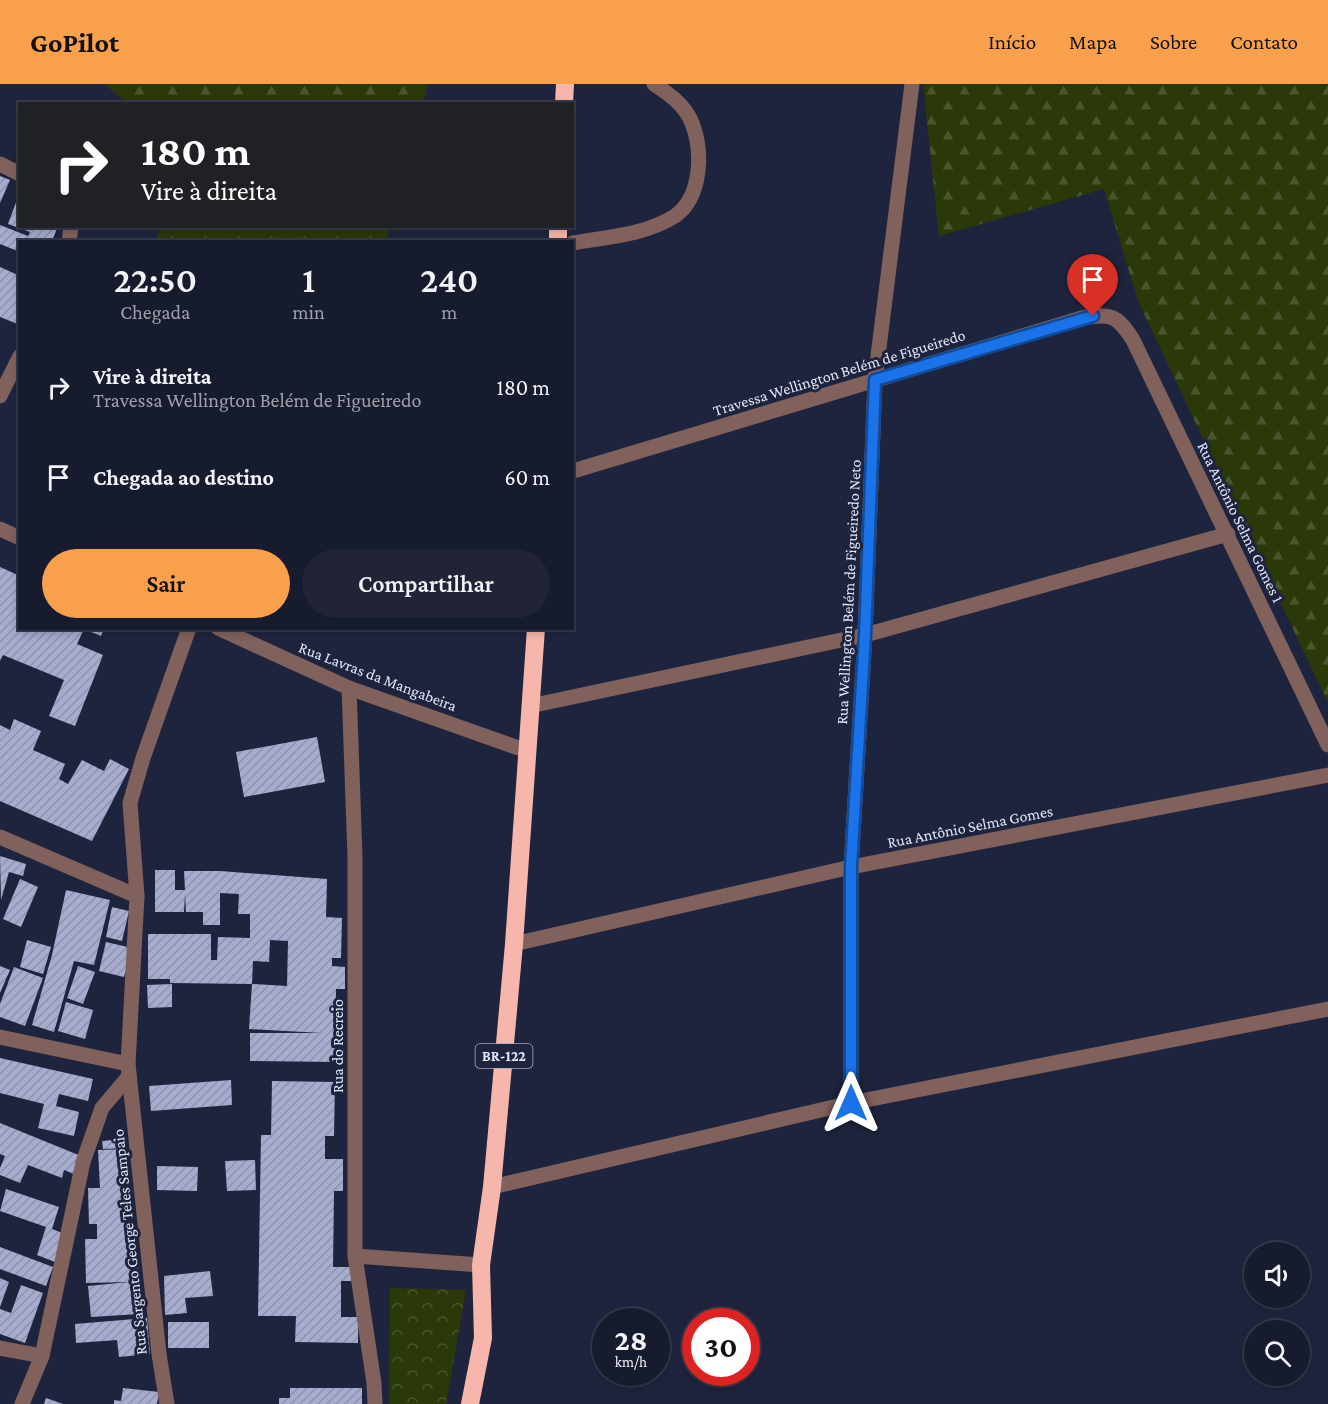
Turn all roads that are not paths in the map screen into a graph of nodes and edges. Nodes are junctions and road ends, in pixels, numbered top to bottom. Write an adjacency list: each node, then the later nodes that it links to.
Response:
1 (565, 84): 4 (highway)
2 (654, 84): 7 (street)
3 (912, 84): 10 (street, Rua Wellington Belém de Figueiredo Neto)
4 (564, 102)
5 (0, 164): 6 (street)
6 (18, 173)
7 (574, 243)
8 (1117, 319): 10 (street, Travessa Wellington Belém de Figueiredo); 14 (street, Rua Antônio Selma Gomes 1)
9 (18, 360): 11 (street)
10 (875, 380): 12 (street, Travessa Wellington Belém de Figueiredo); 19 (street, Rua Wellington Belém de Figueiredo Neto)
11 (0, 396)
12 (574, 471)
13 (0, 529): 15 (street)
14 (1228, 534): 19 (street); 22 (street, Rua Antônio Selma Gomes 1)
15 (18, 537)
16 (188, 630): 27 (street, Rua Sargento George Teles Sampaio)
17 (222, 630): 20 (street, Rua Lavras da Mangabeira)
18 (536, 630): 21 (highway, BR-122)
19 (865, 635): 21 (street); 26 (street, Rua Wellington Belém de Figueiredo Neto)
20 (349, 688): 23 (street, Rua Lavras da Mangabeira); 34 (street, Rua do Recreio)
21 (530, 706): 23 (highway, BR-122)
22 (1328, 744)
23 (527, 750): 28 (highway, BR-122)
24 (1328, 775): 26 (street, Rua Antônio Selma Gomes)
25 (0, 837): 27 (street)
26 (851, 867): 28 (street, Rua Antônio Selma Gomes); 32 (street, Rua Wellington Belém de Figueiredo Neto)
27 (137, 896): 31 (street, Rua Sargento George Teles Sampaio)
28 (514, 944): 33 (highway, BR-122)
29 (1328, 1009): 32 (street)
30 (0, 1037): 31 (street)
31 (129, 1070): 37 (street, Rua Sargento George Teles Sampaio); 39 (street, Rua Sargento George Teles Sampaio)
32 (851, 1103): 33 (street)
33 (492, 1187): 35 (highway, BR-122)
34 (356, 1256): 35 (street); 40 (street, Rua do Recreio)
35 (481, 1265): 41 (highway, BR-122)
36 (0, 1348): 37 (street)
37 (42, 1356): 38 (street, Rua Sargento George Teles Sampaio)
38 (22, 1404)
39 (166, 1404)
40 (375, 1404)
41 (470, 1404)

